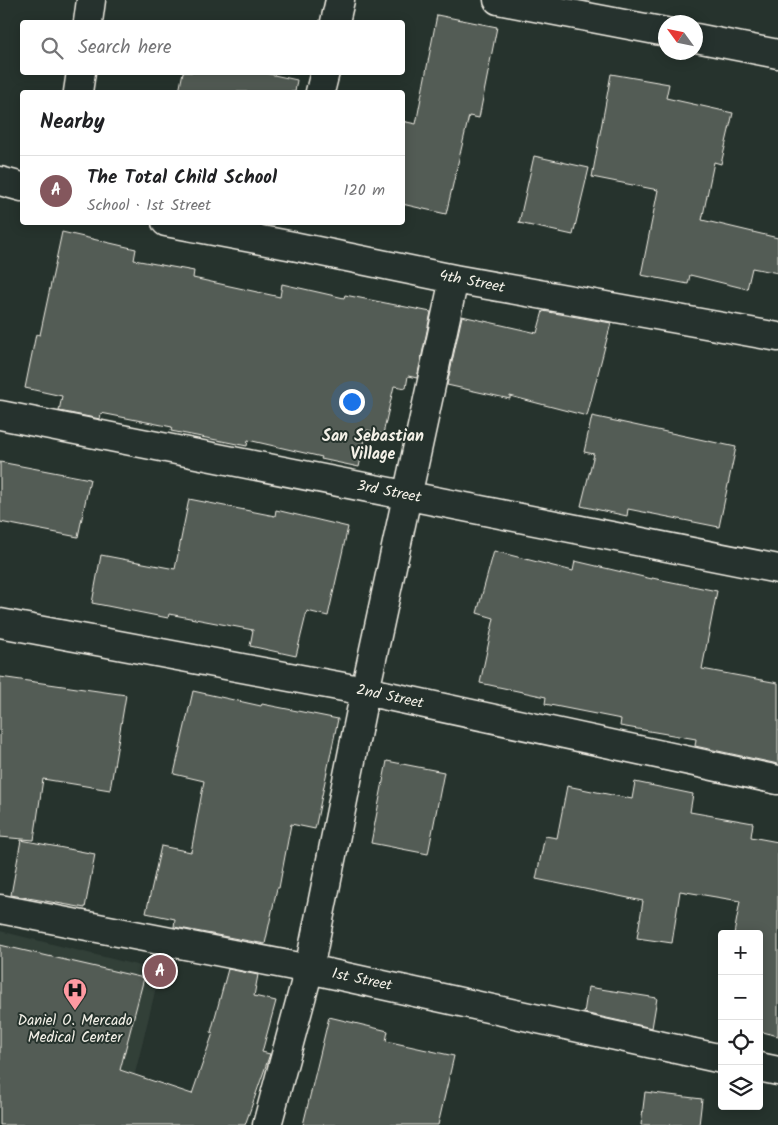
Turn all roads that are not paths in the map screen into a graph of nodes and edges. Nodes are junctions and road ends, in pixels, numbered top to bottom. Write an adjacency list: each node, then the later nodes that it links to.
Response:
1 (91, 0): 4 (street)
2 (340, 0): 5 (street)
3 (498, 0): 6 (street)
4 (88, 20)
5 (335, 20)
6 (658, 30)
7 (703, 39): 8 (street)
8 (778, 54)
9 (81, 75): 11 (street)
10 (324, 75): 12 (street)
11 (78, 90)
12 (320, 90)
13 (0, 182): 14 (street)
14 (20, 187)
15 (197, 225): 16 (street, 4th Street)
16 (290, 234): 17 (street, 4th Street)
17 (454, 279): 18 (street, 4th Street); 20 (street)
18 (778, 337)
19 (0, 415): 20 (street, 3rd Street)
20 (409, 496): 21 (street, 3rd Street); 23 (street)
21 (778, 569)
22 (0, 623): 23 (street, 2nd Street)
23 (365, 691): 24 (street, 2nd Street); 26 (street)
24 (778, 780)
25 (0, 909): 26 (street, 1st Street)
26 (309, 969): 27 (street, 1st Street); 30 (street)
27 (718, 1058)
28 (763, 1068): 29 (street)
29 (778, 1071)
30 (267, 1125)

